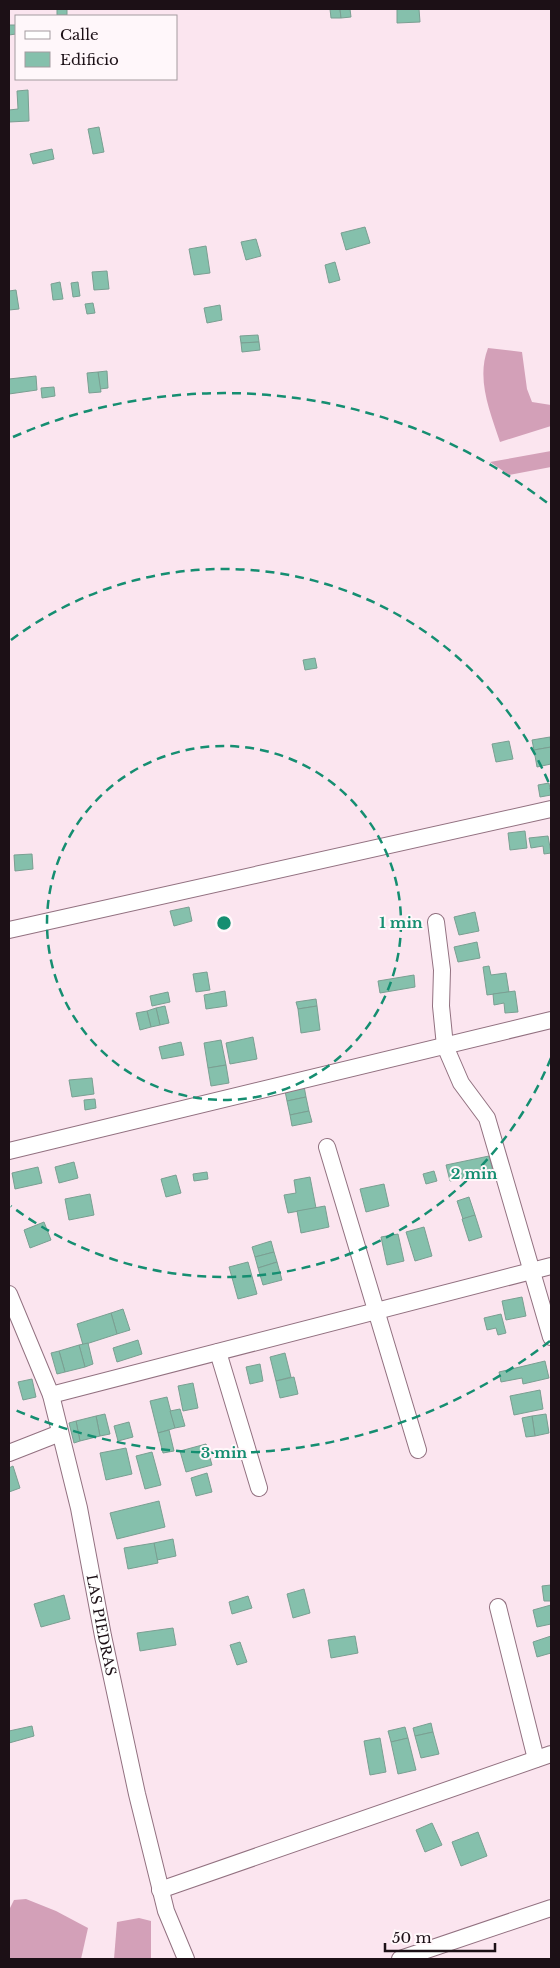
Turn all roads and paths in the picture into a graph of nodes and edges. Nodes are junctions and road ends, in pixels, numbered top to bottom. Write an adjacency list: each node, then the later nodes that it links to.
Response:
1 (551, 809): 3 (street)
2 (436, 922): 5 (street)
3 (9, 930)
4 (551, 1020): 5 (street)
5 (445, 1046): 7 (street); 9 (street)
6 (327, 1147): 11 (street)
7 (9, 1151)
8 (551, 1266): 9 (street)
9 (532, 1271): 11 (street); 13 (street)
10 (9, 1294): 12 (street, LAS PIEDRAS)
11 (376, 1311): 14 (street); 17 (street)
12 (14, 1319): 15 (street, LAS PIEDRAS)
13 (551, 1337)
14 (218, 1352): 15 (street); 19 (street)
15 (50, 1395): 16 (street, LAS PIEDRAS)
16 (60, 1433): 18 (street); 22 (street, LAS PIEDRAS)
17 (418, 1450)
18 (9, 1453)
19 (259, 1488)
20 (498, 1607): 21 (street)
21 (544, 1757): 22 (street)
22 (160, 1890): 24 (street, LAS PIEDRAS)
23 (551, 1908): 25 (street)
24 (186, 1959)
25 (400, 1959)

